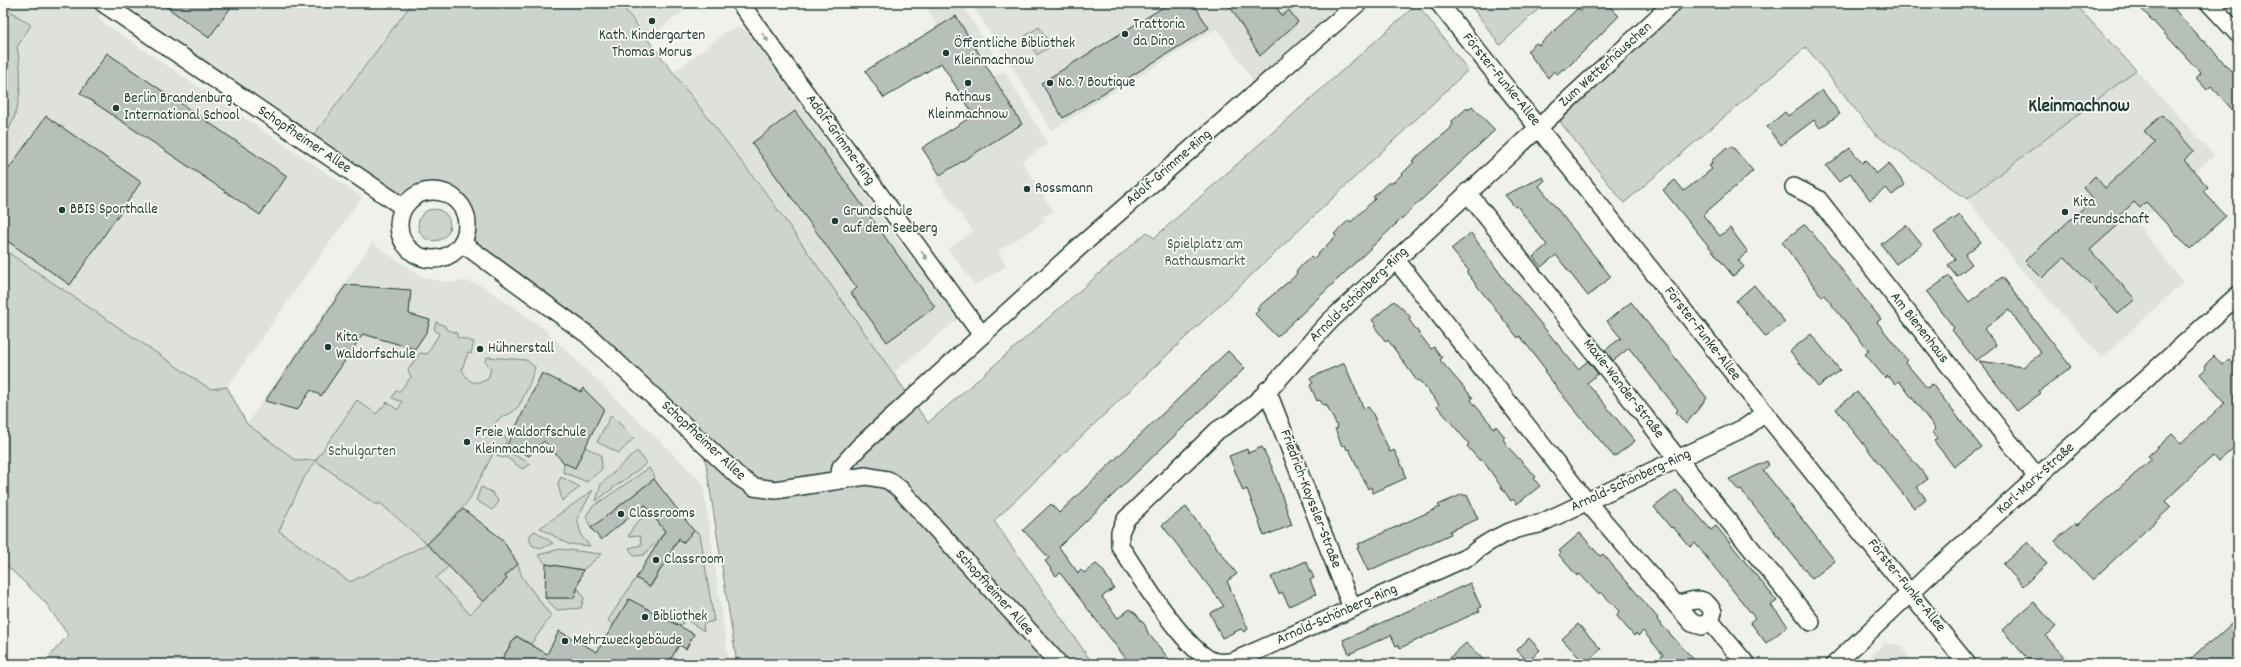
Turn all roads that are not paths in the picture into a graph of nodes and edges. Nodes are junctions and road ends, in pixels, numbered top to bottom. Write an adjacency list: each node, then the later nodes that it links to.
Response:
1 (1358, 3): 15 (street, Adolf-Grimme-Ring)
2 (1439, 3): 8 (street, Förster-Funke-Allee)
3 (1673, 3): 8 (street, Zum Wetterhäuschen)
4 (2209, 3): 7 (street)
5 (105, 4): 11 (street, Schopfheimer Allee)
6 (741, 4): 15 (street, Adolf-Grimme-Ring, one-way to 15)
7 (2238, 34)
8 (1539, 128): 10 (street, Arnold-Schönberg-Ring); 17 (street, Förster-Funke-Allee)
9 (1794, 187): 19 (street, Am Bienenhaus)
10 (1467, 192): 13 (street, Arnold-Schönberg-Ring); 18 (street, Maxie-Wander-Straße)
11 (403, 207): 12 (street); 12 (street)
12 (462, 243): 20 (street, Schopfheimer Allee)
13 (1396, 260): 16 (street, Arnold-Schönberg-Ring); 21 (street)
14 (2238, 295): 19 (street, Karl-Marx-Straße)
15 (982, 335): 20 (street, Adolf-Grimme-Ring)
16 (1267, 390): 23 (street, Friedrich-Kayssler-Straße); 23 (street, Arnold-Schönberg-Ring)
17 (1764, 413): 18 (street, Arnold-Schönberg-Ring); 22 (street, Förster-Funke-Allee)
18 (1679, 460): 21 (street, Arnold-Schönberg-Ring); 24 (street, Maxie-Wander-Straße)
19 (2037, 478): 22 (street, Karl-Marx-Straße)
20 (839, 480): 25 (street, Schopfheimer Allee)
21 (1586, 502): 23 (street, Arnold-Schönberg-Ring); 26 (street)
22 (1911, 592): 27 (street, Karl-Marx-Straße); 28 (street, Förster-Funke-Allee)
23 (1352, 608)
24 (1811, 622)
25 (1059, 664)
26 (1746, 664)
27 (1835, 664)
28 (1967, 664)

